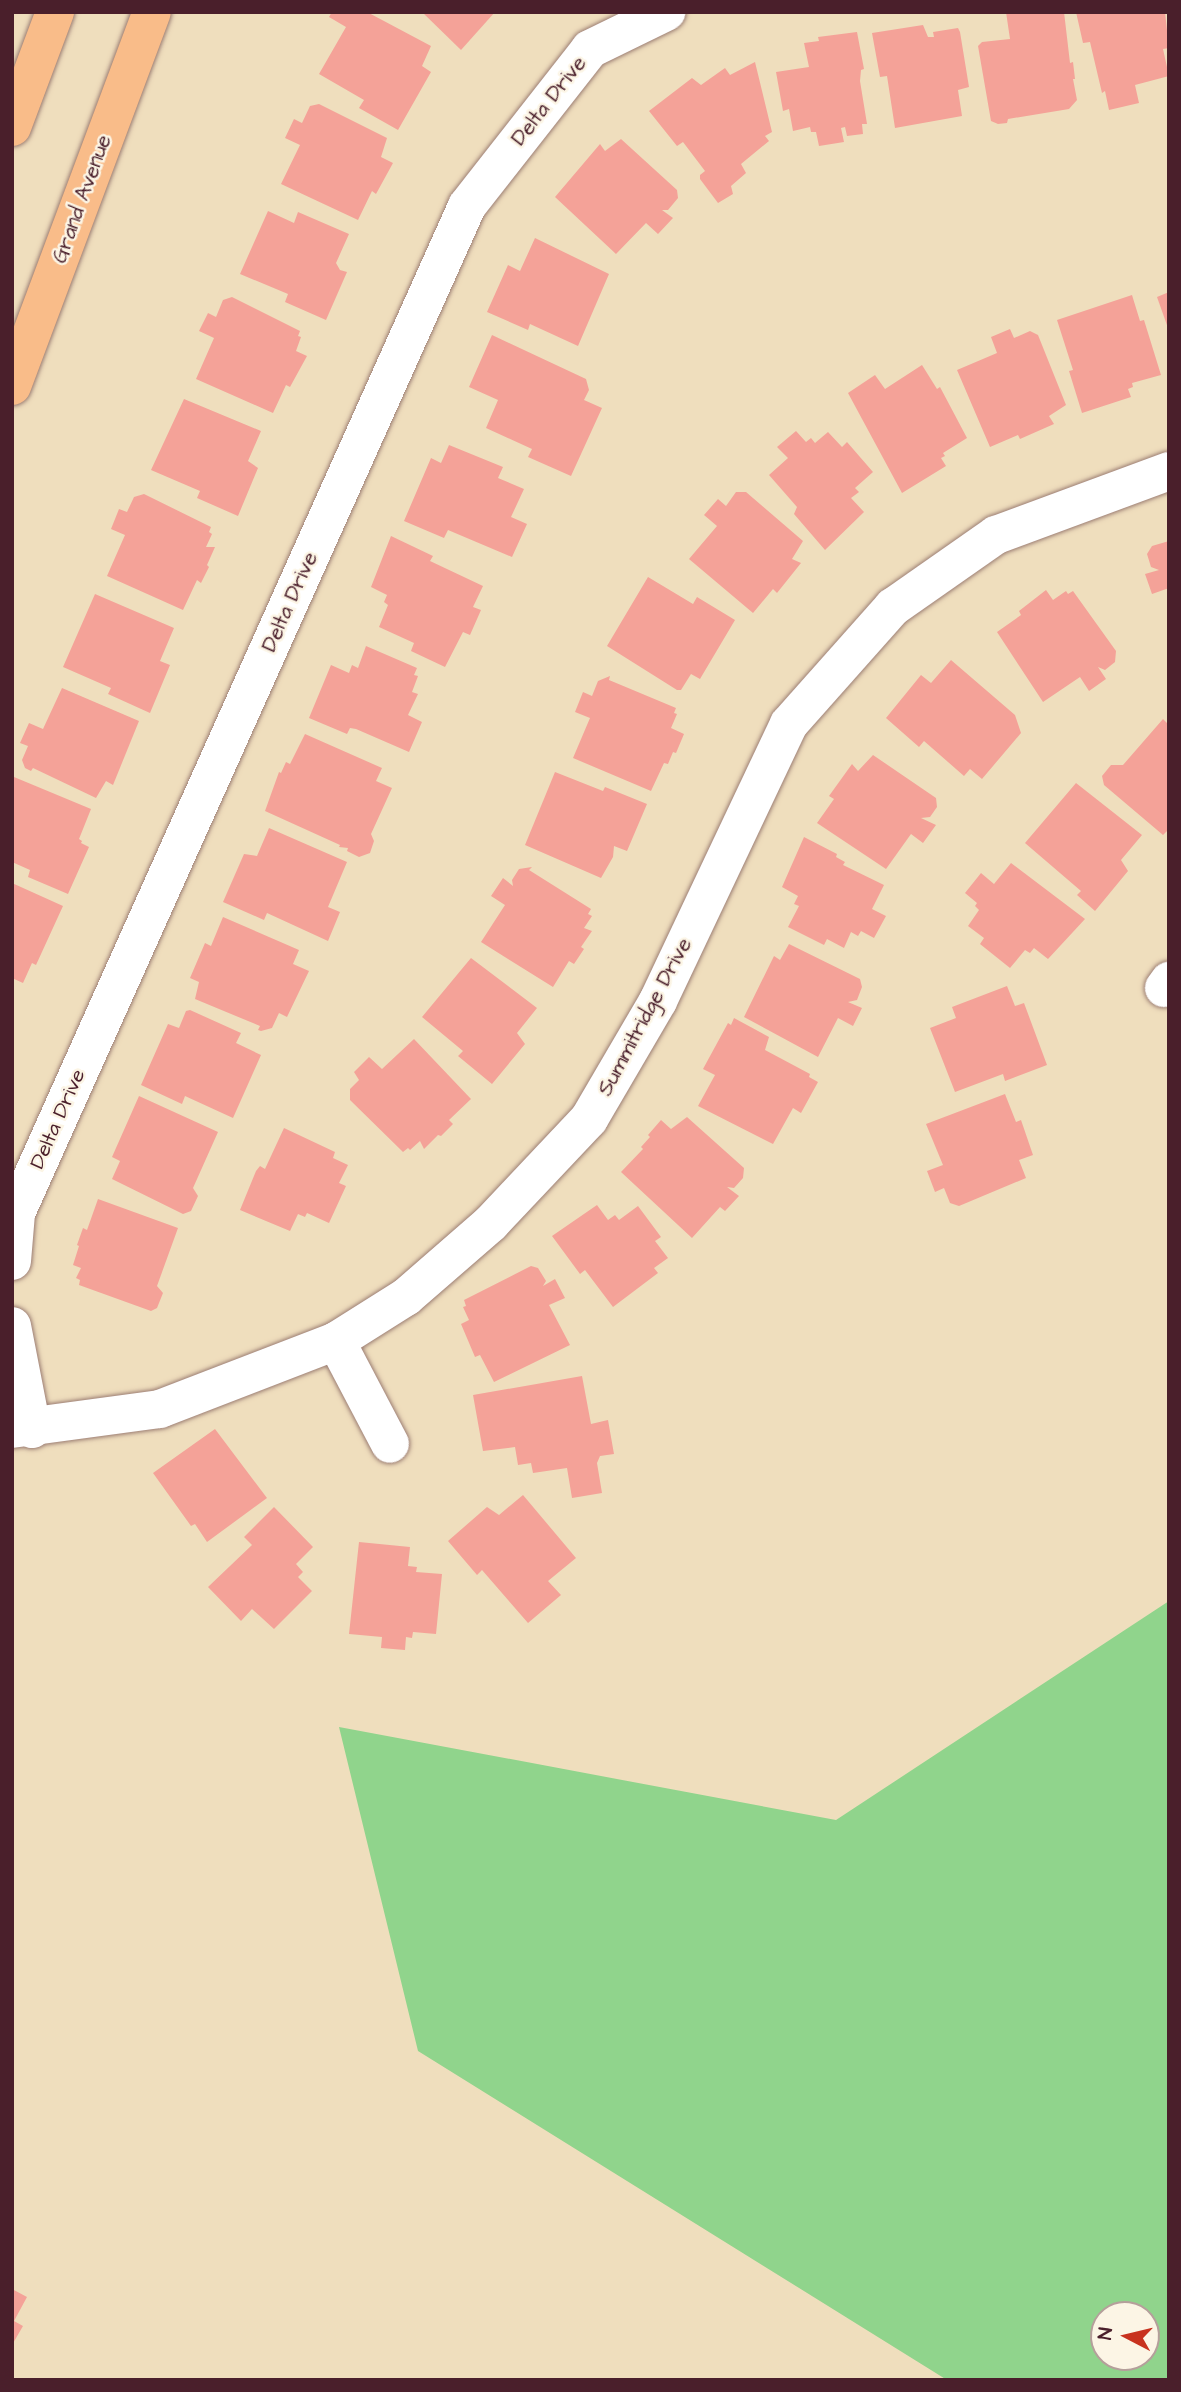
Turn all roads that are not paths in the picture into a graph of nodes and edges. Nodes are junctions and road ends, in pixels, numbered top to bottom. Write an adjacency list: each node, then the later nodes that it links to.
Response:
1 (55, 12): 4 (main road)
2 (152, 12): 5 (main road, Grand Avenue)
3 (666, 12): 7 (street, Delta Drive)
4 (12, 127)
5 (12, 386)
6 (1169, 471): 9 (street, Summitridge Drive)
7 (12, 1261)
8 (12, 1326): 10 (street)
9 (336, 1341): 10 (street, Summitridge Drive); 11 (street)
10 (22, 1429)
11 (390, 1444)

